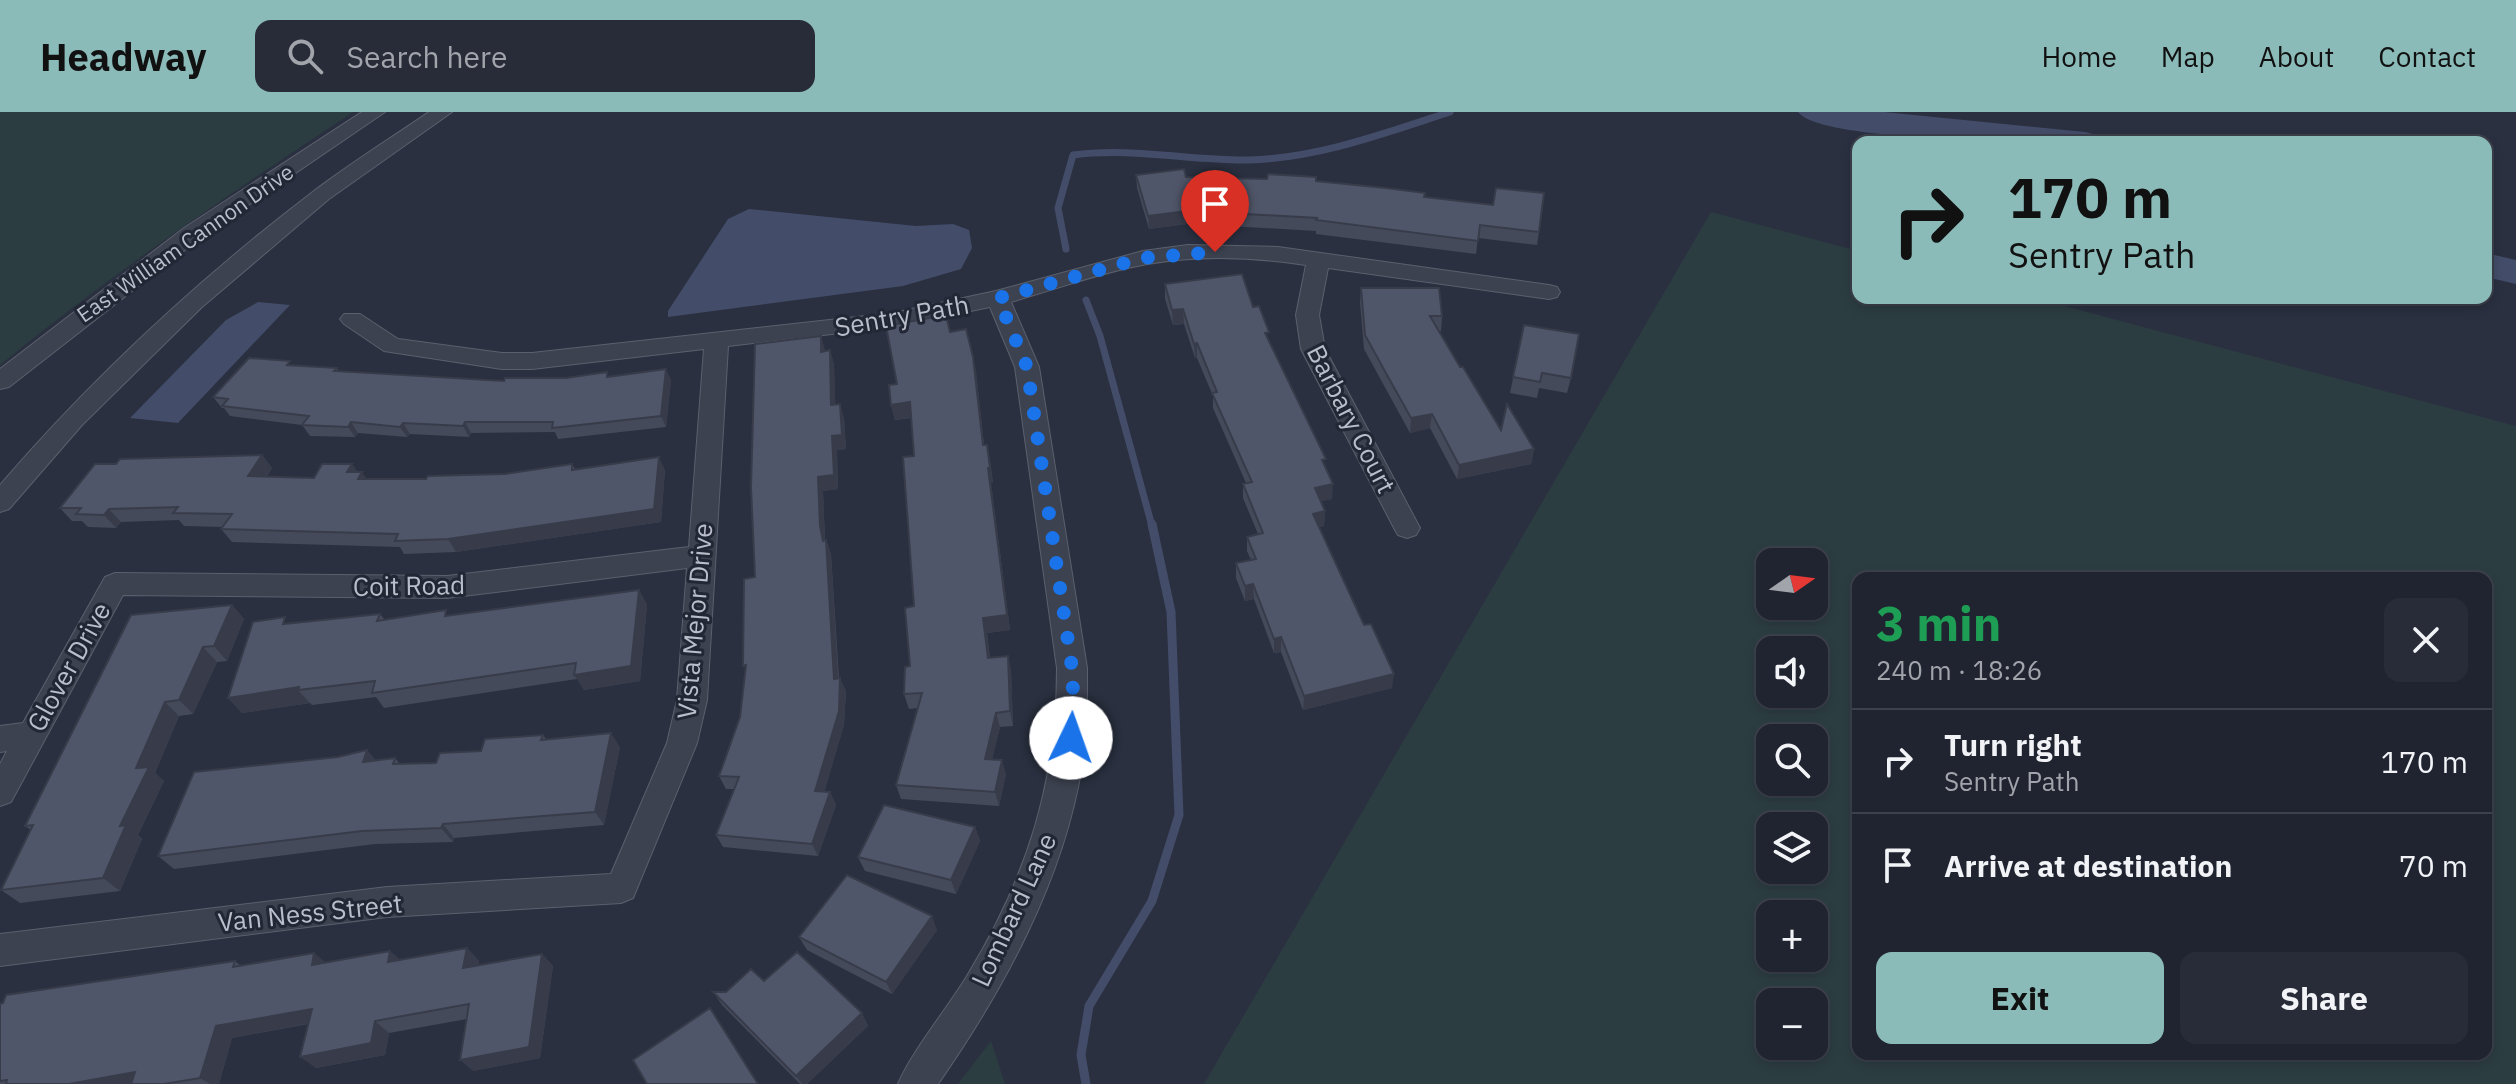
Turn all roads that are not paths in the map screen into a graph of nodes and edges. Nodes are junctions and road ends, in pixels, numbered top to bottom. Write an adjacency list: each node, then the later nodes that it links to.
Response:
1 (375, 112): 8 (street, East William Cannon Drive)
2 (442, 112): 9 (street, East William Cannon Drive)
3 (1319, 260): 4 (street, Sentry Path); 5 (street, Sentry Path); 10 (street, Barbary Court)
4 (1549, 292)
5 (998, 298): 7 (street, Sentry Path); 18 (street, Lombard Lane)
6 (352, 319): 7 (street, Sentry Path)
7 (716, 342): 11 (street, Vista Mejor Drive)
8 (0, 381)
9 (0, 502)
10 (1407, 528)
11 (701, 556): 12 (street, Coit Road); 16 (street, Vista Mejor Drive)
12 (115, 584): 13 (street, Glover Drive)
13 (31, 735): 14 (street); 15 (street, Glover Drive)
14 (0, 739)
15 (3, 782)
16 (621, 888): 17 (street, Van Ness Street)
17 (0, 950)
18 (916, 1084)

